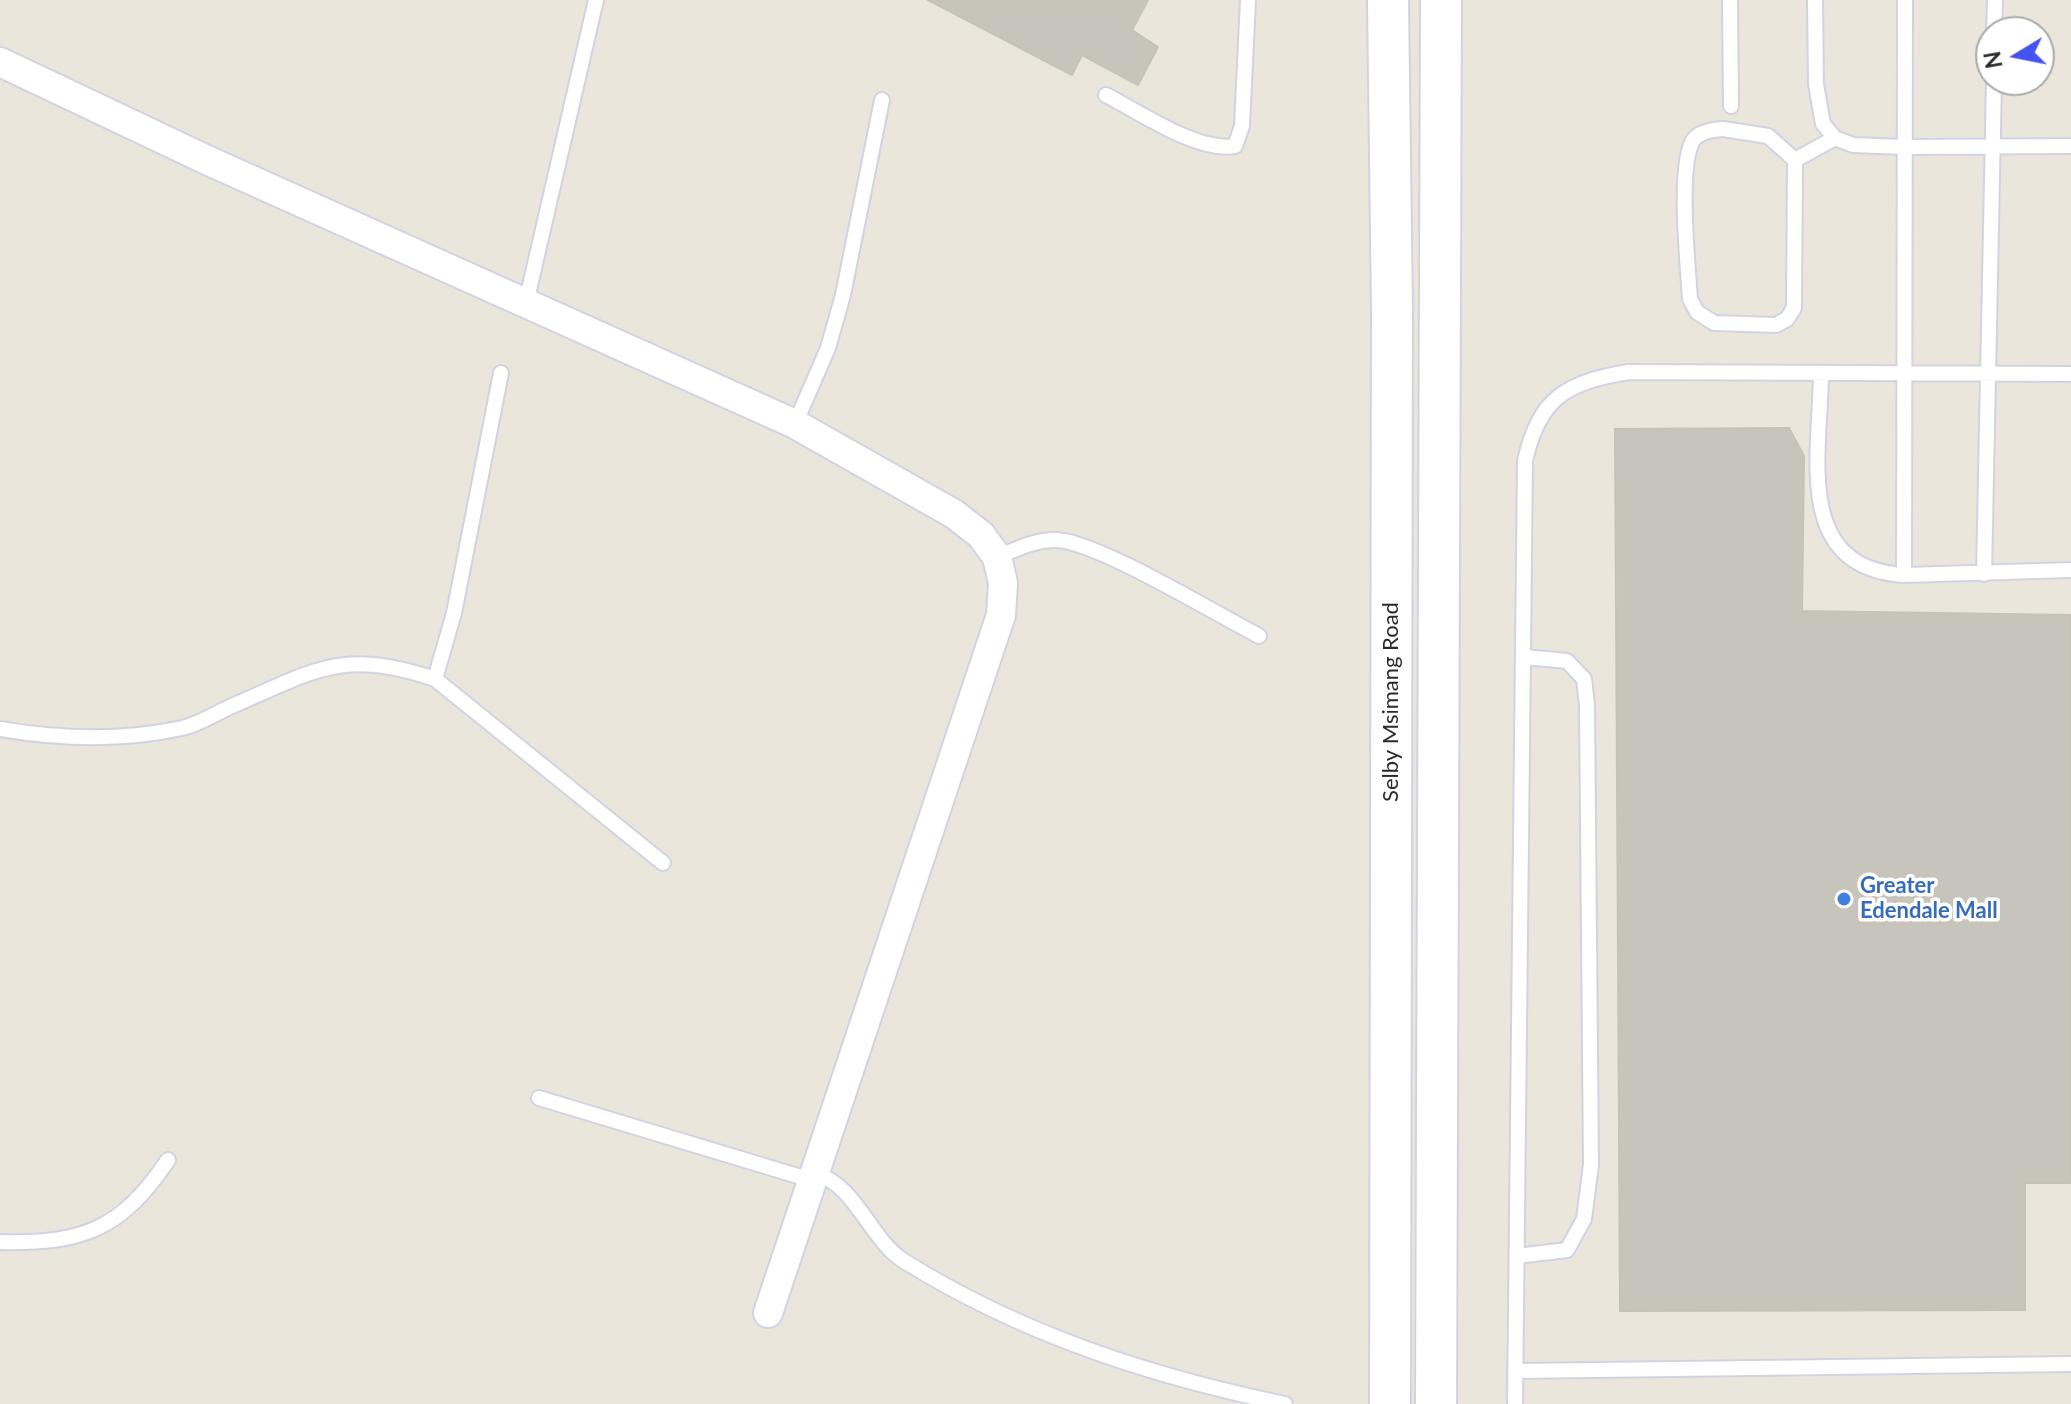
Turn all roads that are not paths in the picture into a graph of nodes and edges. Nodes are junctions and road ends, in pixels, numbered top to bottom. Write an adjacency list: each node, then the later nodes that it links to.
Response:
1 (596, 0): 18 (lane)
2 (1248, 0): 9 (lane)
3 (1388, 0): 43 (main road, Selby Msimang Road)
4 (1441, 0): 44 (main road)
5 (1730, 0): 12 (lane)
6 (1815, 0): 13 (lane)
7 (1905, 0): 16 (lane)
8 (0, 62): 18 (street)
9 (1106, 95)
10 (1994, 96): 14 (lane)
11 (882, 100): 24 (lane)
12 (1731, 106)
13 (1835, 138): 16 (lane); 17 (lane)
14 (1994, 146): 15 (lane); 16 (lane); 22 (lane)
15 (2071, 146)
16 (1904, 147): 21 (lane)
17 (1795, 160): 17 (lane)
18 (526, 303): 24 (street)
19 (501, 373): 31 (lane)
20 (1821, 374): 21 (lane); 28 (lane); 30 (lane)
21 (1902, 374): 22 (lane); 28 (lane)
22 (1991, 374): 23 (lane); 27 (lane)
23 (2071, 374)
24 (795, 424): 25 (street)
25 (997, 557): 29 (lane); 36 (street)
26 (2071, 570): 27 (lane)
27 (1984, 574): 28 (lane)
28 (1904, 575)
29 (1259, 636)
30 (1525, 657): 38 (lane); 38 (lane)
31 (435, 679): 32 (lane); 33 (lane)
32 (0, 729)
33 (663, 863)
34 (539, 1098): 36 (lane)
35 (168, 1160): 37 (lane)
36 (812, 1176): 39 (street); 42 (lane)
37 (0, 1242)
38 (1517, 1256): 41 (lane)
39 (768, 1313)
40 (2071, 1364): 41 (lane)
41 (1515, 1371): 45 (lane)
42 (1285, 1404)
43 (1390, 1404)
44 (1436, 1404)
45 (1515, 1404)

